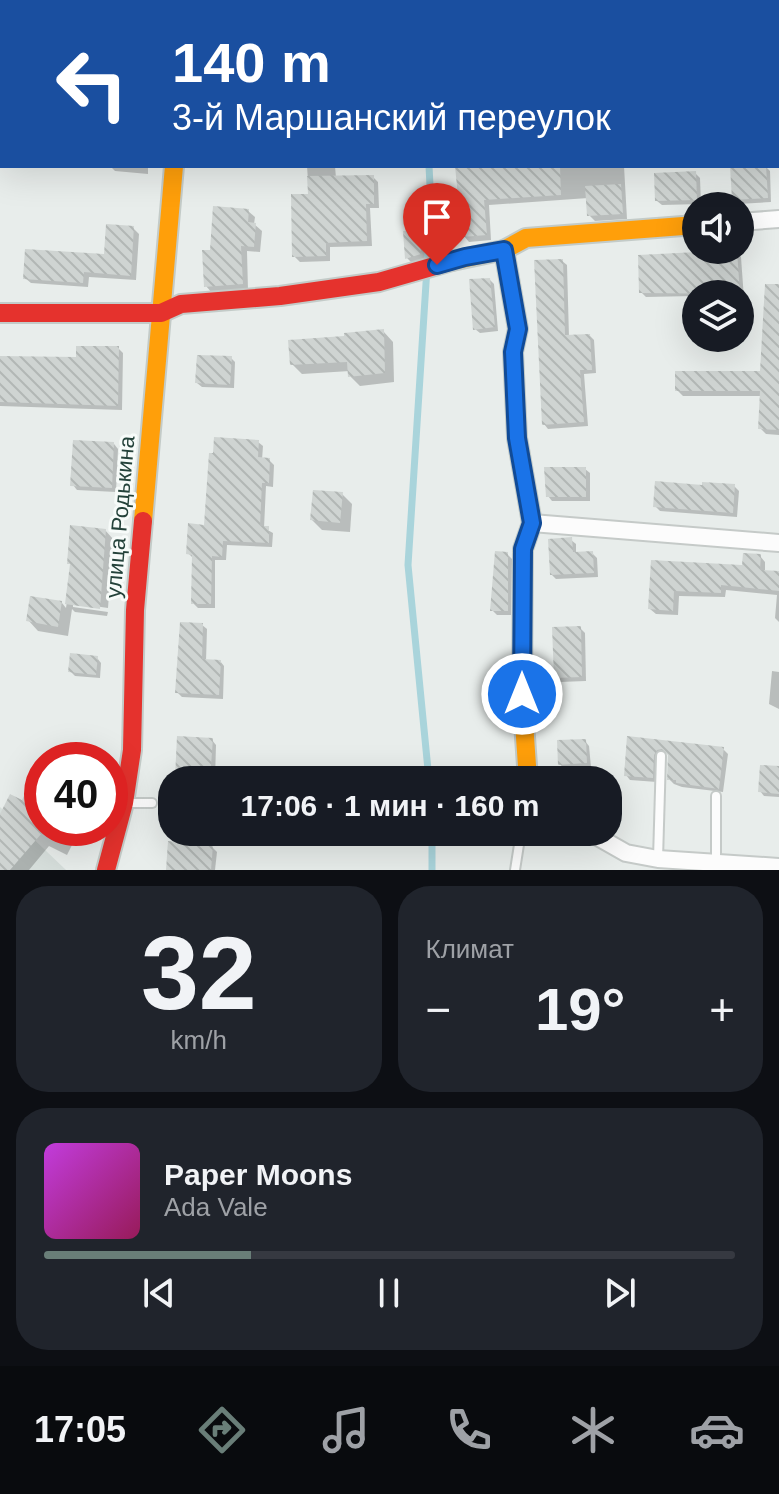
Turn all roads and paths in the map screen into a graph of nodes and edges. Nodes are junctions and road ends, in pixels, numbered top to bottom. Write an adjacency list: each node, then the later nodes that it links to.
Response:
1 (174, 168): 7 (street, улица Родькина)
2 (779, 219): 3 (street)
3 (754, 221)
4 (682, 226): 5 (street)
5 (504, 250): 7 (street); 8 (street)
6 (0, 313): 7 (street)
7 (161, 313): 12 (street, улица Родькина)
8 (532, 523): 9 (street); 11 (street)
9 (779, 543)
10 (661, 756): 19 (lane)
11 (527, 766)
12 (128, 776)
13 (716, 796): 20 (lane)
14 (128, 803): 15 (lane)
15 (152, 803)
16 (112, 846): 22 (street, улица Родькина)
17 (519, 846): 23 (lane)
18 (614, 846): 19 (street)
19 (658, 859): 20 (street)
20 (716, 862): 21 (street)
21 (779, 867)
22 (106, 870)
23 (515, 870)

